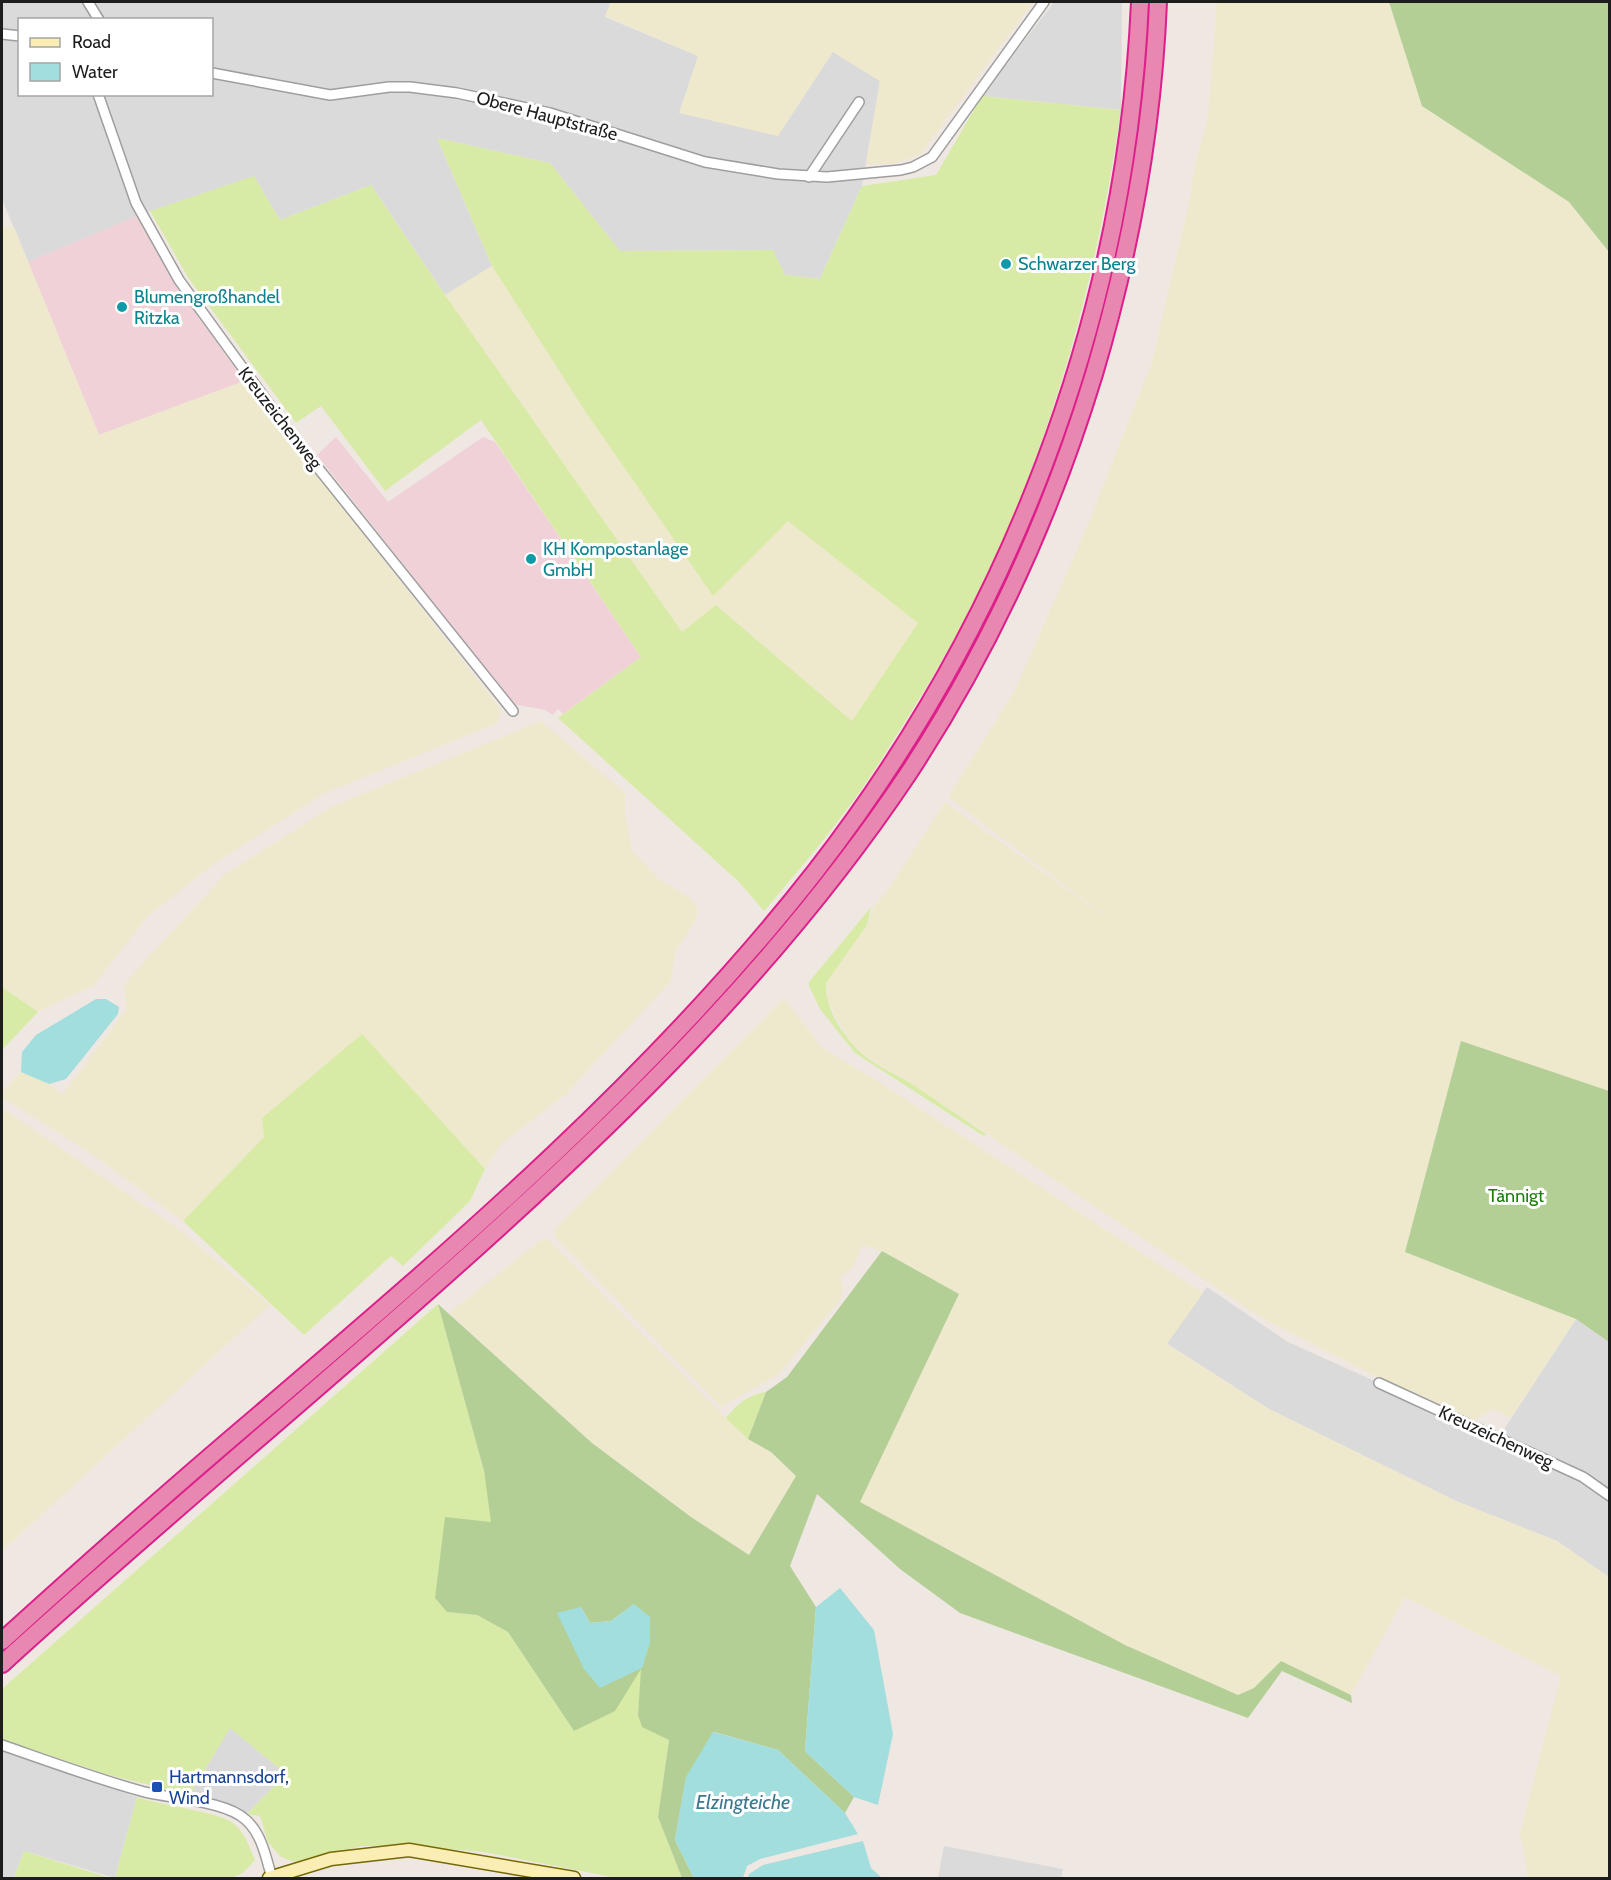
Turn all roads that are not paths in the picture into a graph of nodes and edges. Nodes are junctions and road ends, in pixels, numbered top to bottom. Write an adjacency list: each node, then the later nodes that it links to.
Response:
1 (88, 2): 5 (street)
2 (1044, 2): 11 (street, Obere Hauptstraße)
3 (1140, 2): 15 (highway)
4 (1158, 2): 16 (highway)
5 (98, 18)
6 (2, 34): 7 (street)
7 (18, 36)
8 (213, 73): 11 (street, Obere Hauptstraße)
9 (99, 96): 12 (street, Kreuzeichenweg)
10 (859, 102): 11 (street)
11 (809, 177)
12 (513, 711)
13 (1378, 1383): 14 (street, Kreuzeichenweg)
14 (1610, 1496)
15 (2, 1641)
16 (2, 1664)
17 (2, 1745): 18 (street)
18 (271, 1878): 19 (main road)
19 (574, 1878)

